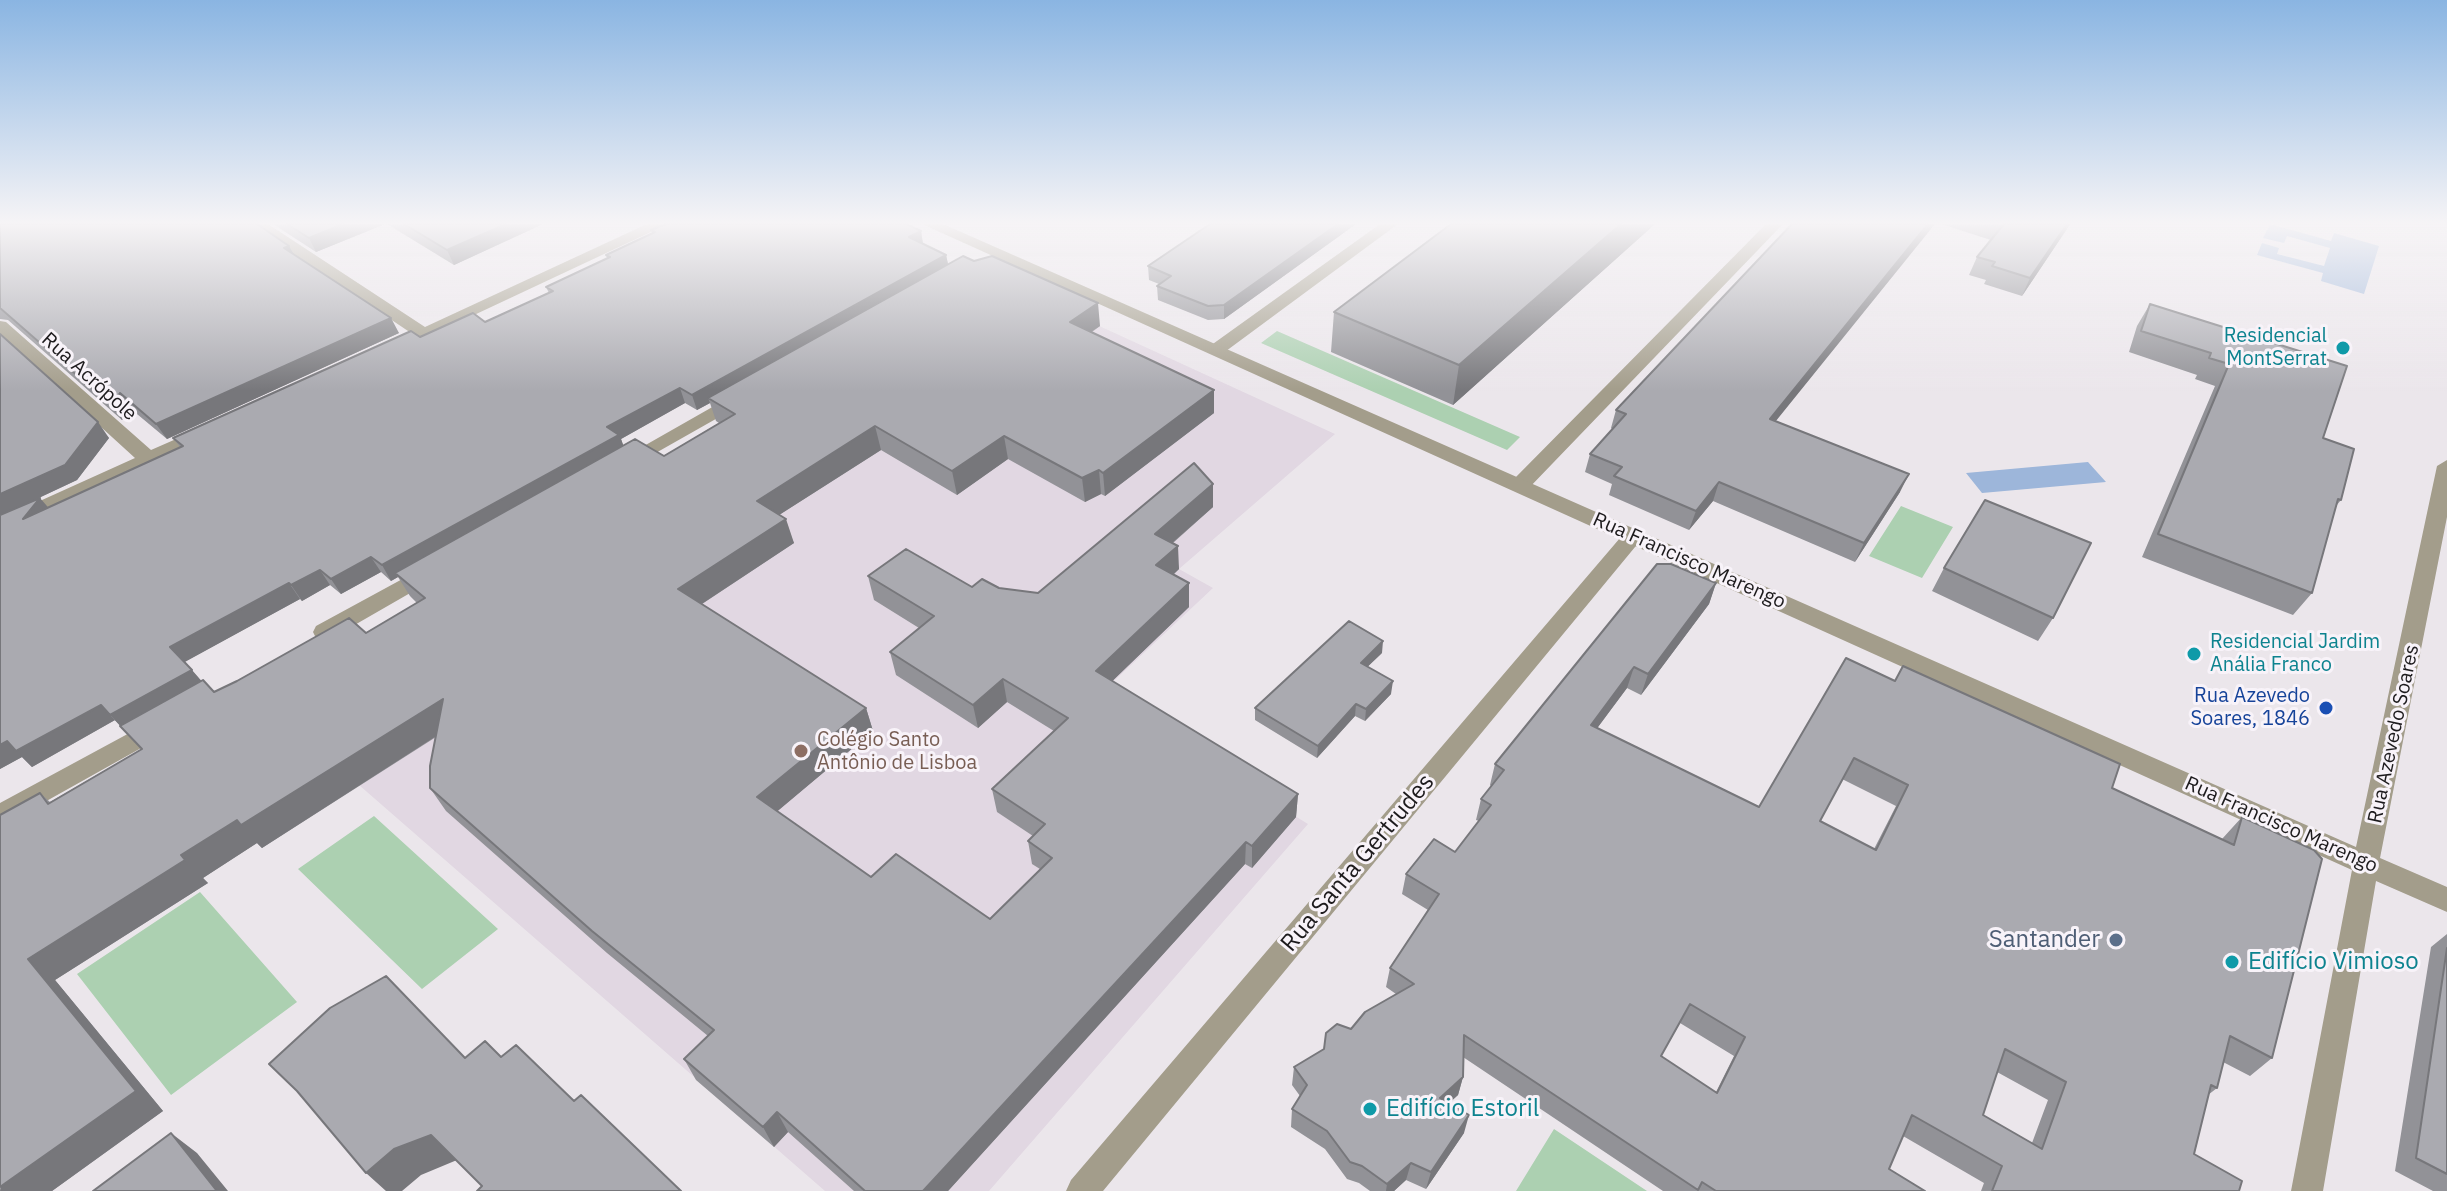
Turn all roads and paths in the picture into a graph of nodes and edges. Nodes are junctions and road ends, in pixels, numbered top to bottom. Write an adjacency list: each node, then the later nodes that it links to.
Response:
1 (341, 280): 7 (street)
2 (541, 280): 7 (street)
3 (1057, 280): 8 (street, Rua Francisco Marengo)
4 (1313, 280): 8 (street)
5 (1721, 280): 15 (street)
6 (0, 326): 12 (street, Rua Acrópole)
7 (424, 334): 9 (street)
8 (1216, 350): 15 (street, Rua Francisco Marengo)
9 (380, 353)
10 (760, 386): 14 (street)
11 (221, 426): 12 (street)
12 (149, 459): 16 (street)
13 (2447, 466): 22 (street, Rua Azevedo Soares)
14 (608, 472)
15 (1520, 485): 17 (street, Rua Francisco Marengo)
16 (0, 527)
17 (1633, 536): 22 (street, Rua Francisco Marengo); 24 (street, Rua Santa Gertrudes)
18 (456, 558): 19 (street)
19 (304, 644)
20 (179, 714): 21 (street)
21 (0, 816)
22 (2366, 864): 23 (street, Rua Francisco Marengo); 25 (street, Rua Azevedo Soares)
23 (2447, 900)
24 (1082, 1191)
25 (2307, 1191)

